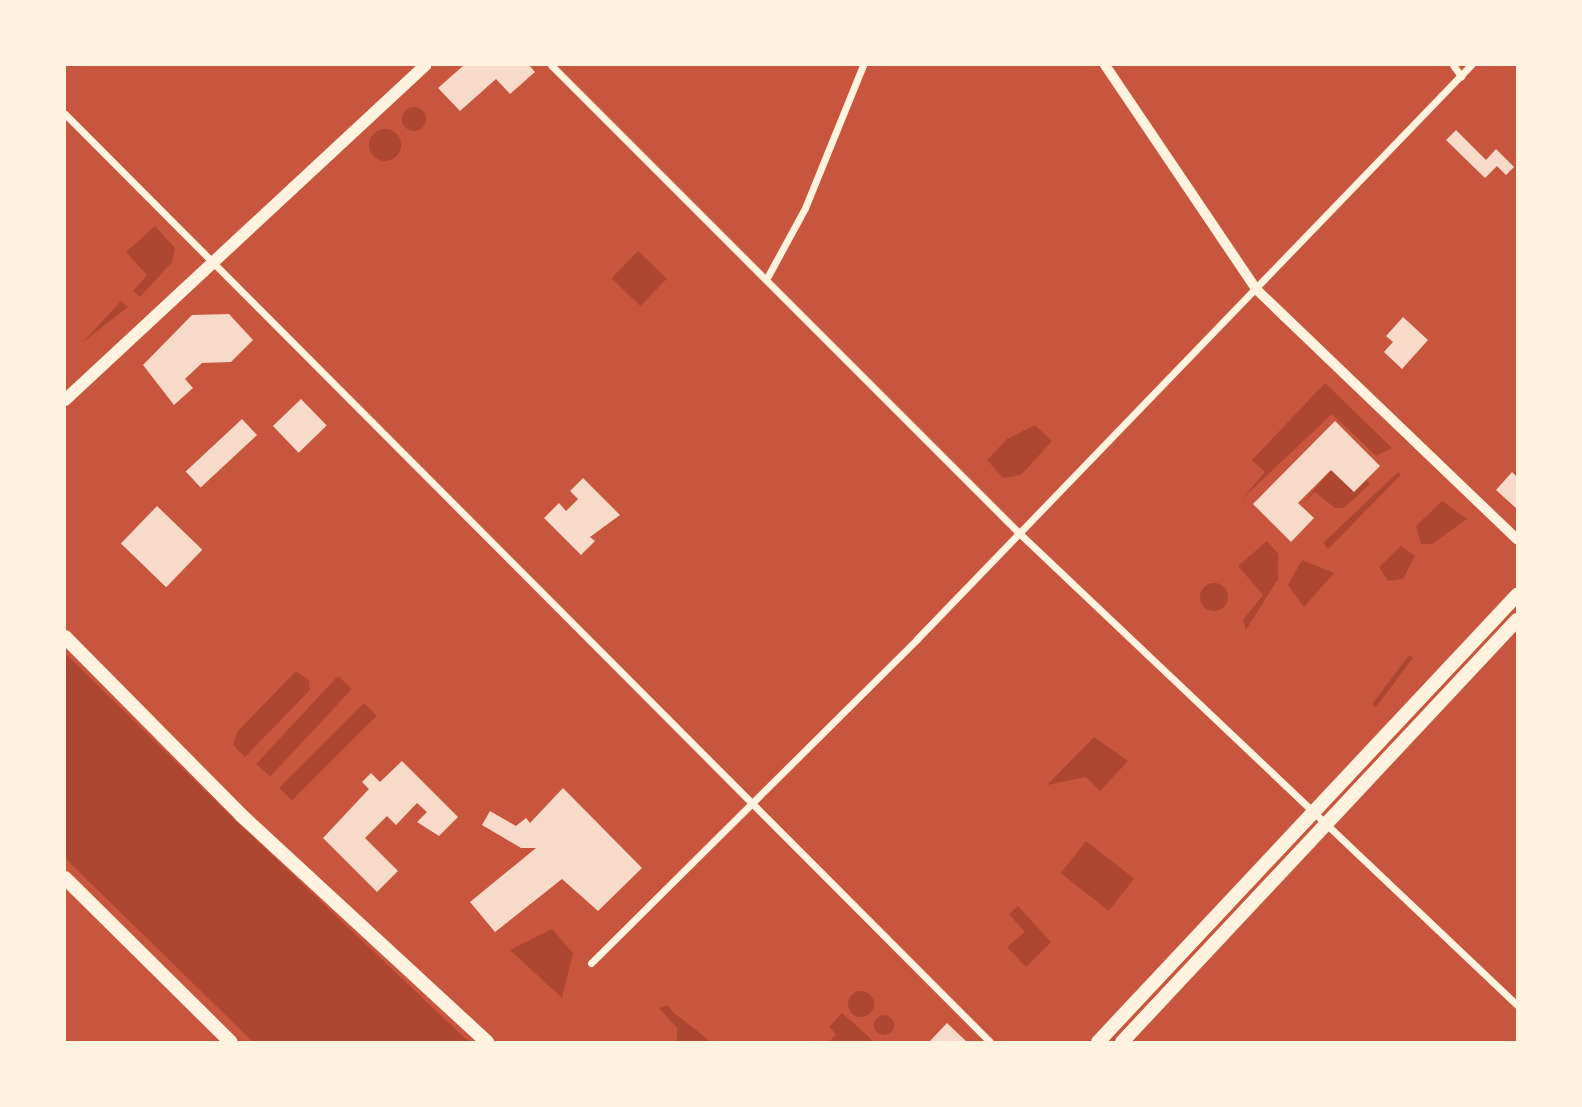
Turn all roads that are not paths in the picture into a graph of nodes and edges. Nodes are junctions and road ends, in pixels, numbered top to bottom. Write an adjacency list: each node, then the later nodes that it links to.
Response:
1 (425, 65): 9 (main road)
2 (551, 65): 10 (street)
3 (863, 65): 10 (street)
4 (1105, 65): 11 (street)
5 (1453, 65): 7 (street)
6 (1471, 65): 7 (street)
7 (1461, 76): 11 (street)
8 (65, 114): 9 (street)
9 (211, 261): 12 (main road); 18 (street)
10 (768, 276): 13 (street)
11 (1257, 290): 13 (street); 14 (street)
12 (65, 400)
13 (1017, 530): 18 (street); 19 (street)
14 (1517, 539)
15 (1517, 595): 19 (main road)
16 (1517, 620): 20 (main road)
17 (65, 637): 25 (main road)
18 (748, 800): 22 (street); 26 (street)
19 (1317, 808): 20 (street); 27 (main road)
20 (1329, 821): 23 (street); 28 (main road)
21 (65, 878): 24 (main road)
22 (591, 963)
23 (1517, 1005)
24 (231, 1042)
25 (487, 1042)
26 (990, 1042)
27 (1098, 1042)
28 (1122, 1042)

